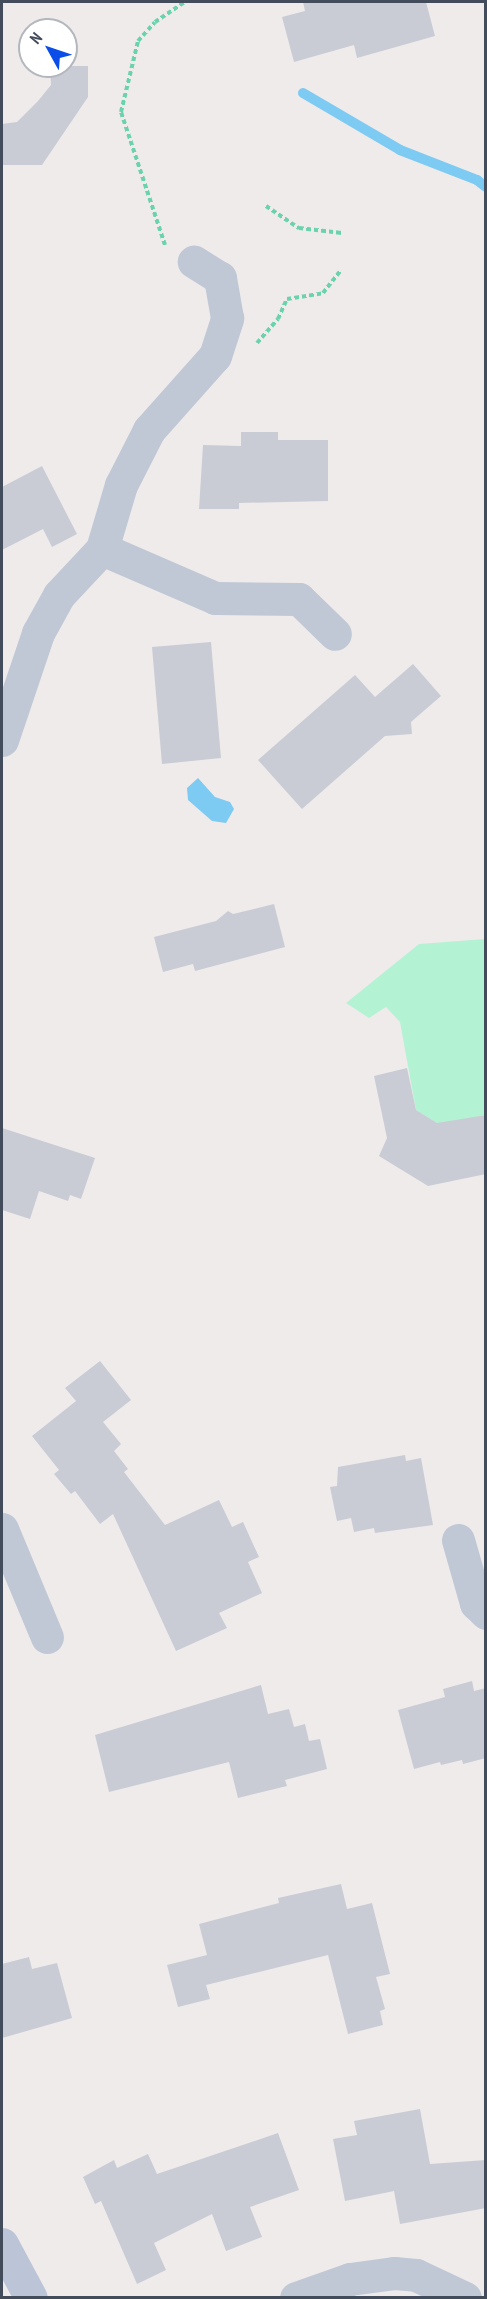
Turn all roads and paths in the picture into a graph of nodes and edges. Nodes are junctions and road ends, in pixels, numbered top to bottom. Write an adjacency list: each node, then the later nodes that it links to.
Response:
1 (185, 2): 4 (path)
2 (266, 206): 3 (path)
3 (342, 233)
4 (179, 256): 7 (street)
5 (340, 271): 6 (path)
6 (253, 348)
7 (102, 549): 8 (street); 9 (street)
8 (335, 634)
9 (2, 740)
10 (2, 1529): 13 (street)
11 (458, 1540): 12 (street)
12 (486, 1613)
13 (47, 1637)
14 (2, 2244): 15 (street)
15 (31, 2298)
16 (296, 2298): 17 (street)
17 (465, 2298)

